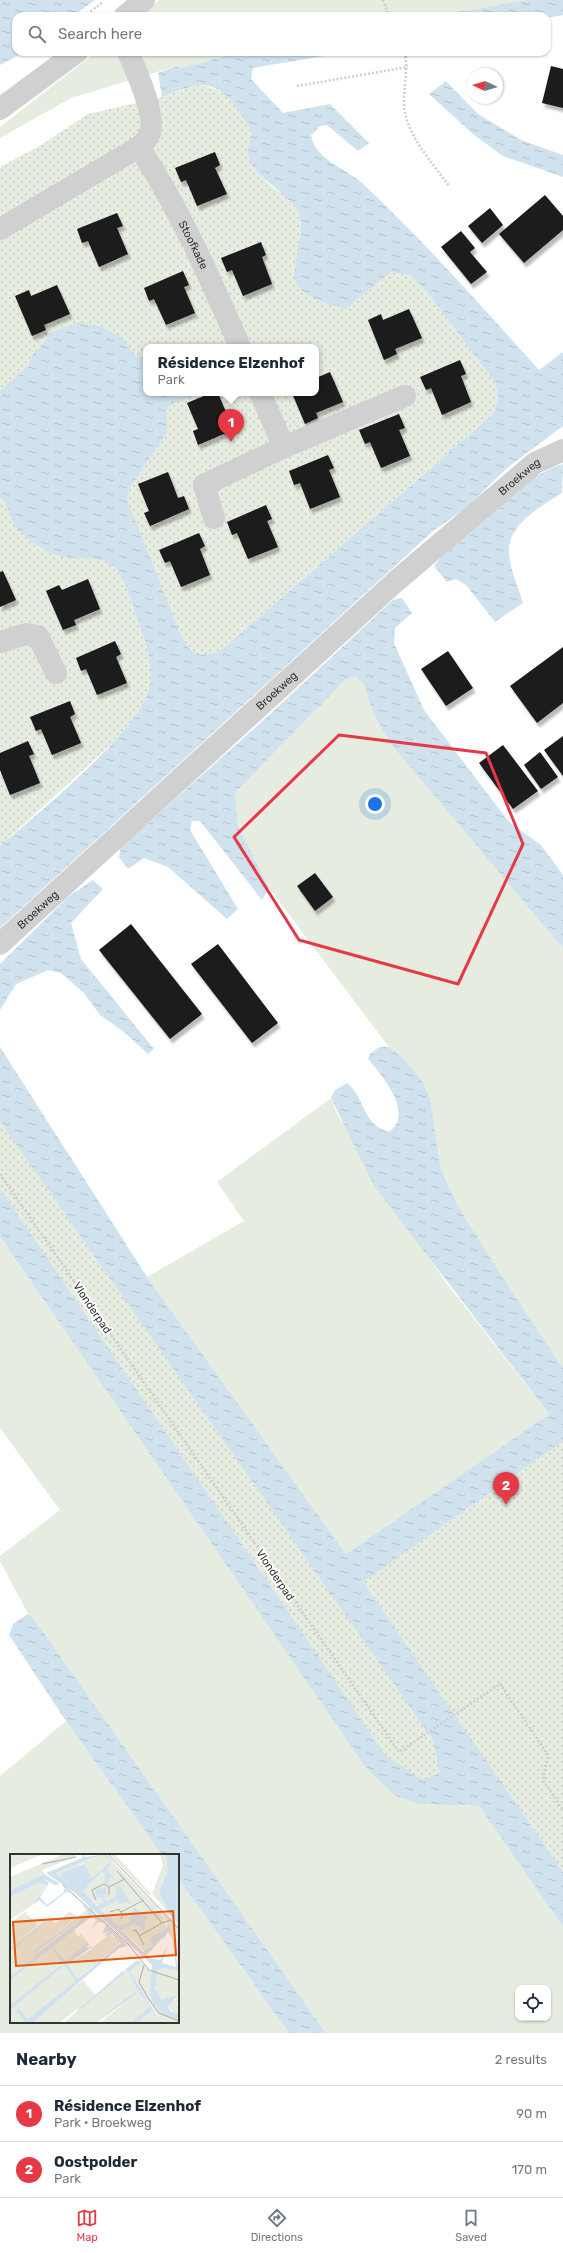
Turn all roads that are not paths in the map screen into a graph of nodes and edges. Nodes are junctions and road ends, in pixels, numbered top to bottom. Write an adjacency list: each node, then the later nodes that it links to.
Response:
1 (144, 0): 2 (street)
2 (130, 12)
3 (72, 56): 5 (street)
4 (130, 56): 6 (street)
5 (0, 109)
6 (139, 147): 7 (street); 8 (street, Stoofkade)
7 (0, 229)
8 (239, 344)
9 (261, 396): 11 (street)
10 (406, 396): 11 (street)
11 (284, 447): 13 (street)
12 (563, 450): 16 (street, Broekweg)
13 (214, 518)
14 (0, 642): 15 (street)
15 (56, 673)
16 (0, 944)

